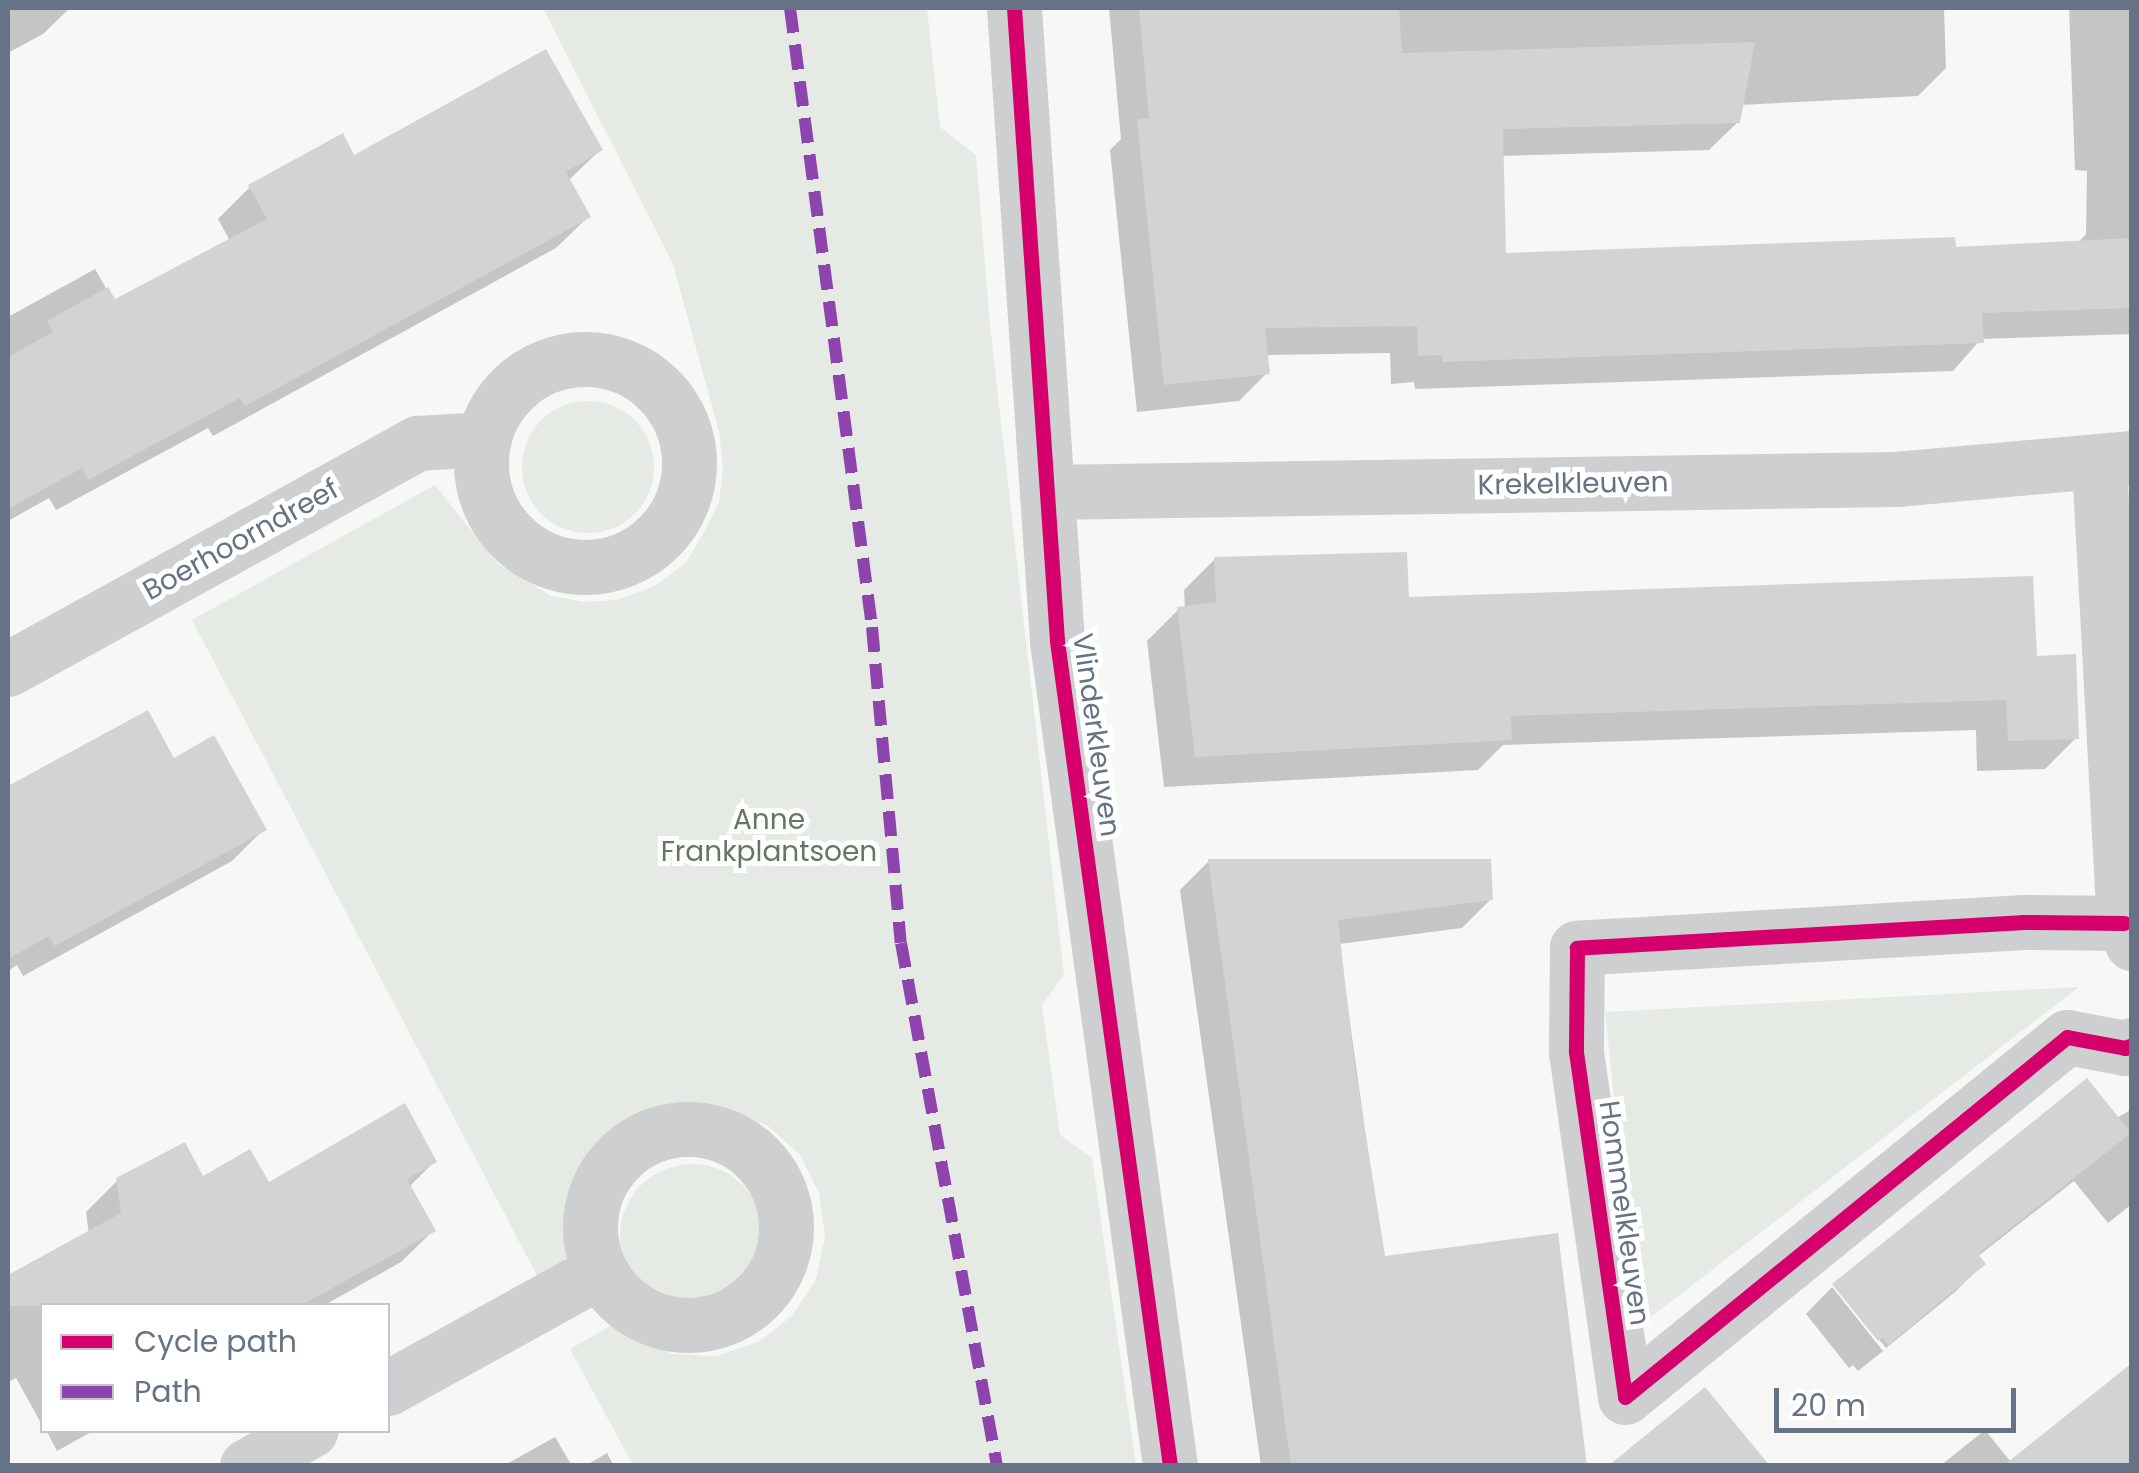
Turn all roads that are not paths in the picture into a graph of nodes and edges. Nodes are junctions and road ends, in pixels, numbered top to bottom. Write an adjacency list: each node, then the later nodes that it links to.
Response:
1 (1014, 8): 4 (street, Vlinderkleuven)
2 (482, 439): 5 (street, Boerhoorndreef)
3 (2115, 461): 4 (street, Krekelkleuven); 6 (street, Krekelkleuven)
4 (1046, 492): 12 (street, Vlinderkleuven)
5 (8, 669)
6 (2128, 933): 7 (street, Hommelkleuven)
7 (2132, 1045)
8 (600, 1272): 9 (street)
9 (390, 1387)
10 (306, 1433): 11 (street)
11 (247, 1466)
12 (1170, 1466)

